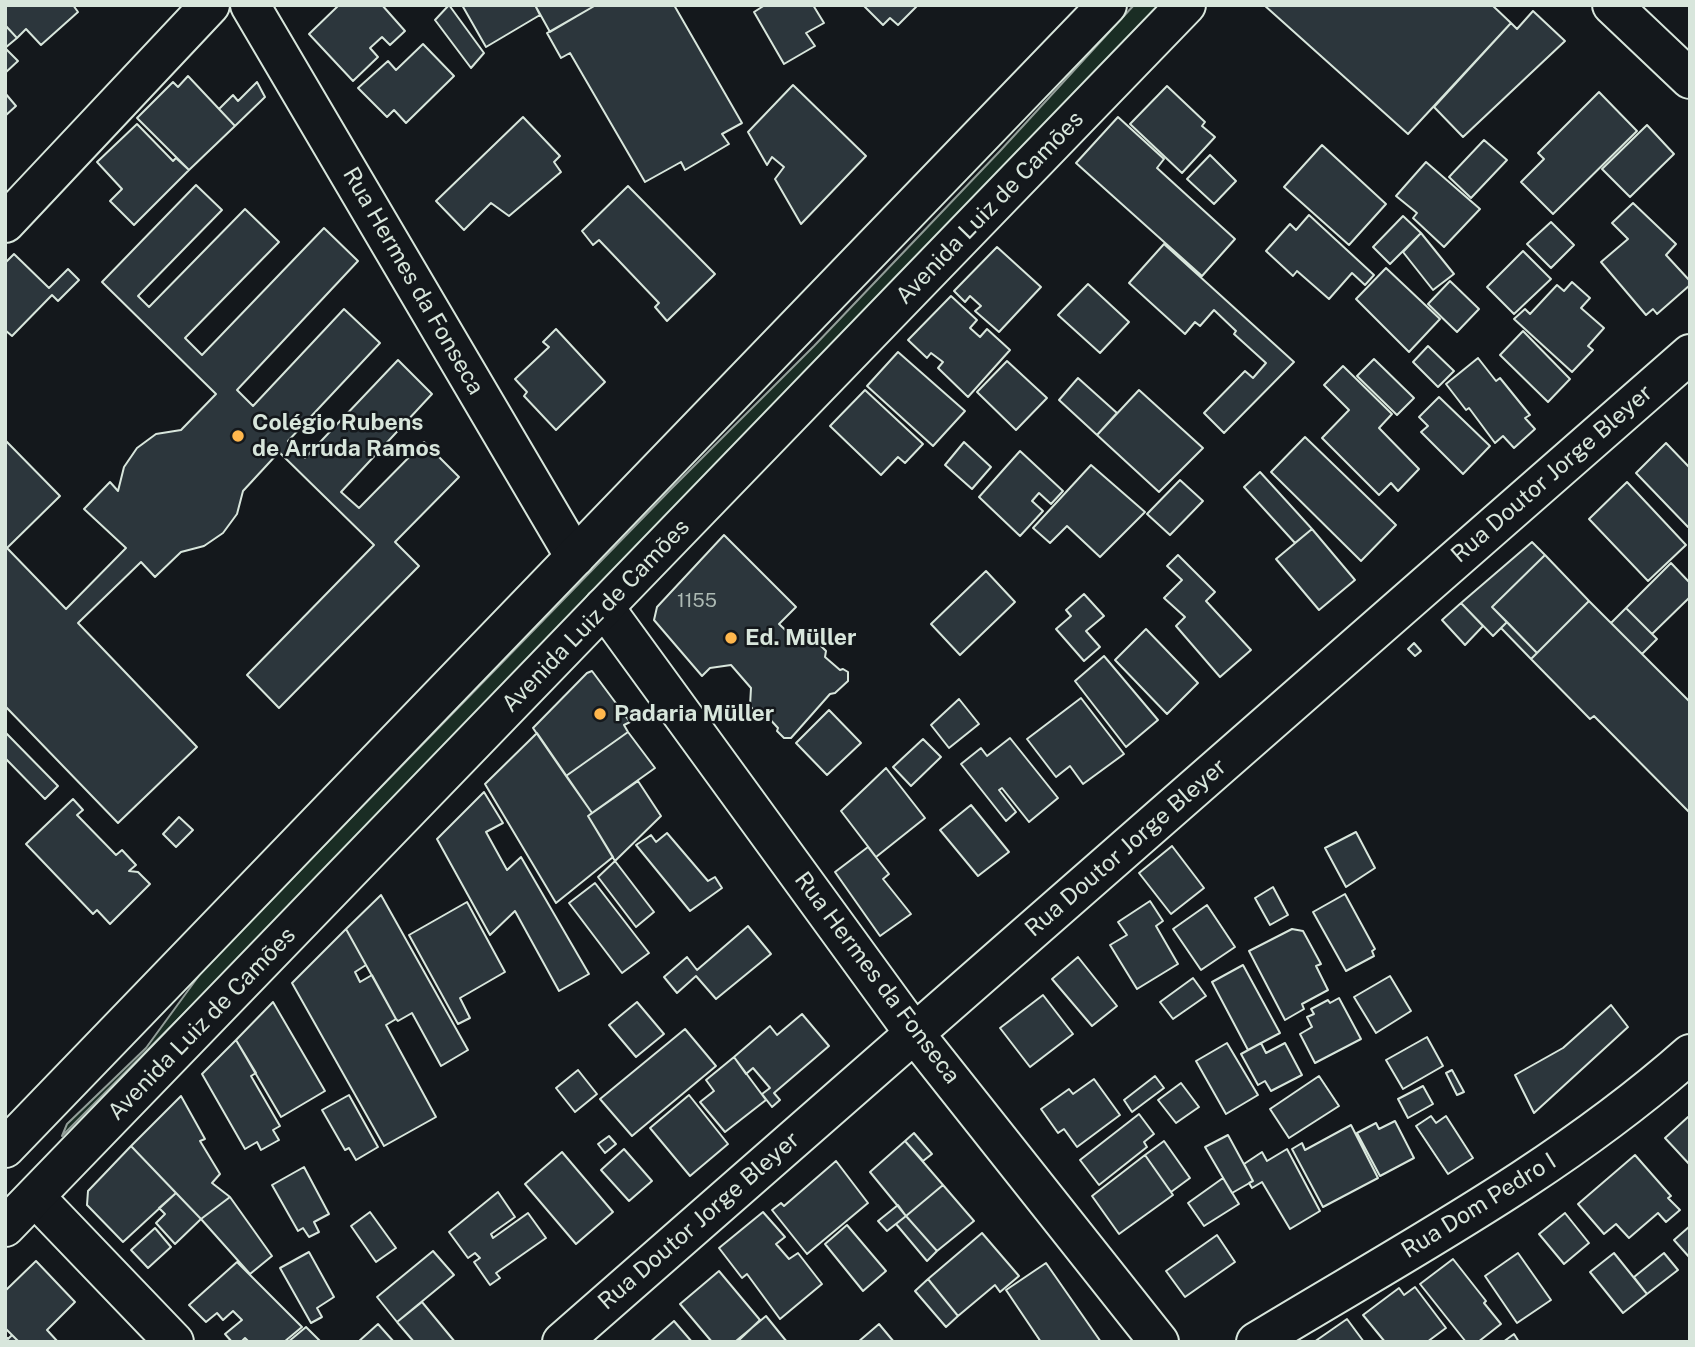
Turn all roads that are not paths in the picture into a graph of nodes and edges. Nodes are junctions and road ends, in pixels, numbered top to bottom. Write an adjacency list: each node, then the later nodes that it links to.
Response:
1 (210, 5): 7 (street)
2 (250, 5): 9 (street, Rua Hermes da Fonseca)
3 (1107, 5): 9 (street)
4 (1186, 5): 10 (street, Avenida Luiz de Camões)
5 (1612, 5): 6 (street)
6 (1690, 79)
7 (5, 223)
8 (1690, 354): 11 (street, Rua Doutor Jorge Bleyer)
9 (575, 557): 13 (street)
10 (604, 607): 11 (street, Rua Hermes da Fonseca); 15 (street, Avenida Luiz de Camões)
11 (914, 1033): 18 (street, Rua Doutor Jorge Bleyer); 19 (street, Rua Hermes da Fonseca)
12 (1690, 1054): 20 (street, Rua Dom Pedro I)
13 (5, 1148)
14 (5, 1166): 15 (street)
15 (35, 1197): 16 (street, Avenida Luiz de Camões); 17 (street)
16 (5, 1227)
17 (174, 1342)
18 (562, 1342)
19 (1159, 1342)
20 (1256, 1342)

